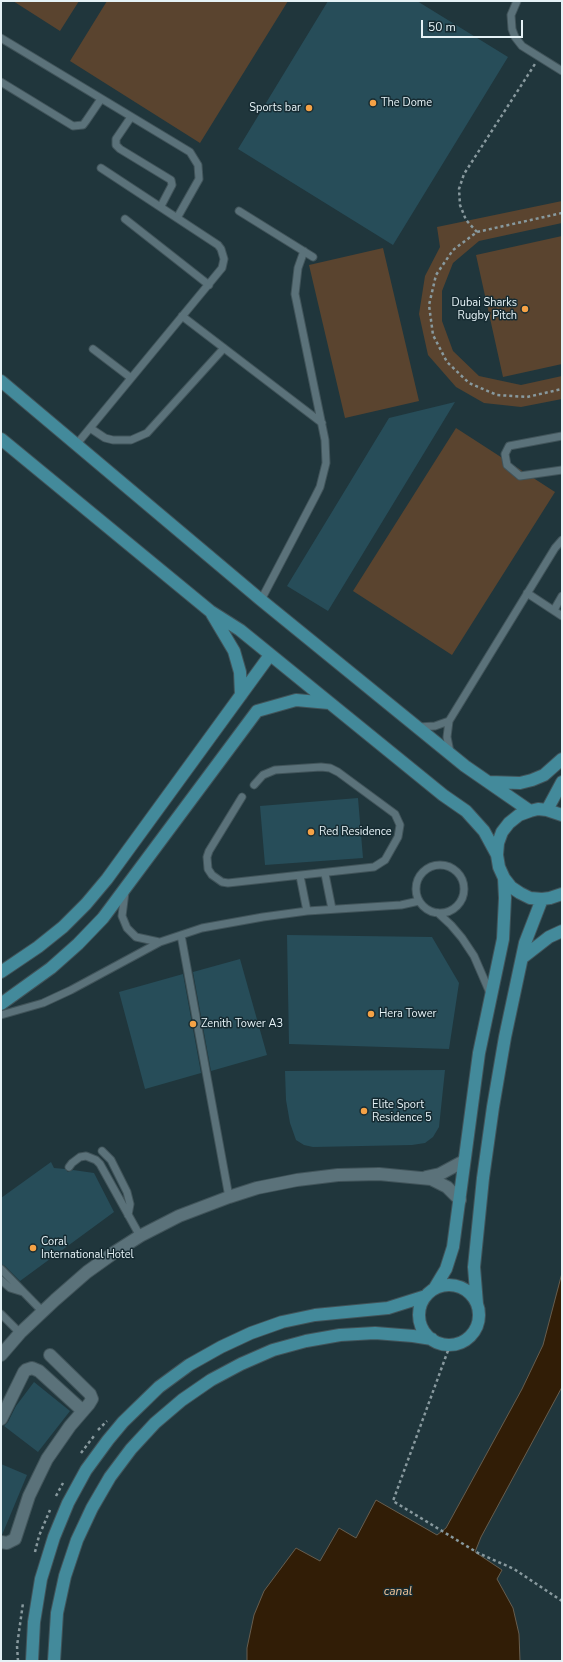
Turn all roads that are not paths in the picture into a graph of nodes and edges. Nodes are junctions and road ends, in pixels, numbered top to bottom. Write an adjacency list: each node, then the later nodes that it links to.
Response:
1 (517, 1): 3 (lane)
2 (1, 38): 5 (lane)
3 (562, 71)
4 (1, 82): 5 (lane)
5 (101, 99): 6 (lane)
6 (131, 116): 8 (lane); 10 (lane)
7 (101, 168): 8 (lane)
8 (161, 206): 10 (lane)
9 (239, 211): 12 (lane)
10 (177, 218): 14 (lane)
11 (125, 219): 14 (lane)
12 (304, 251): 13 (lane); 20 (lane)
13 (313, 257)
14 (209, 285): 15 (lane)
15 (182, 316): 16 (lane); 18 (lane)
16 (224, 348): 20 (lane); 21 (lane)
17 (93, 349): 18 (lane)
18 (131, 378): 21 (lane)
19 (1, 382): 24 (main road)
20 (322, 423): 29 (lane)
21 (90, 428): 24 (lane)
22 (562, 436): 25 (lane)
23 (1, 439): 31 (main road)
24 (76, 445): 29 (main road)
25 (562, 470)
26 (562, 540): 27 (lane)
27 (527, 593): 30 (lane); 36 (lane)
28 (562, 596): 30 (lane)
29 (261, 600): 37 (main road)
30 (554, 610): 32 (lane)
31 (210, 611): 33 (main road); 34 (main road)
32 (562, 616)
33 (270, 655): 34 (main road); 35 (main road)
34 (241, 695): 63 (main road)
35 (330, 703): 47 (main road); 51 (main road)
36 (449, 721): 37 (lane); 38 (lane)
37 (418, 726): 38 (main road)
38 (451, 753): 40 (main road)
39 (562, 759): 40 (main road)
40 (488, 782): 45 (main road)
41 (562, 782): 44 (main road)
42 (254, 785): 48 (lane)
43 (242, 797): 49 (lane)
44 (547, 810): 45 (main road); 46 (main road)
45 (530, 811): 47 (main road)
46 (562, 815)
47 (497, 855): 50 (main road)
48 (325, 874): 49 (lane); 56 (lane)
49 (300, 876): 57 (lane)
50 (504, 878): 53 (main road); 64 (main road)
51 (126, 889): 61 (lane); 65 (main road)
52 (562, 894): 53 (main road)
53 (546, 899): 55 (main road); 62 (main road)
54 (419, 901): 56 (lane); 58 (lane); 58 (lane)
55 (562, 901)
56 (332, 908): 57 (lane)
57 (307, 911): 60 (lane)
58 (438, 912): 64 (lane)
59 (562, 931): 62 (main road)
60 (181, 934): 61 (lane); 71 (lane)
61 (160, 942): 66 (lane)
62 (522, 958): 79 (main road)
63 (1, 972)
64 (491, 995): 68 (main road)
65 (1, 1004)
66 (1, 1016)
67 (102, 1151): 73 (lane)
68 (464, 1161): 70 (street); 72 (main road)
69 (69, 1167): 73 (lane)
70 (422, 1178): 71 (street); 72 (street)
71 (229, 1197): 74 (street)
72 (460, 1200): 78 (main road)
73 (128, 1215): 74 (lane)
74 (140, 1236): 80 (street)
75 (1, 1269): 77 (lane)
76 (1, 1280): 77 (lane)
77 (24, 1292): 80 (lane)
78 (430, 1292): 79 (main road); 83 (main road); 89 (main road)
79 (477, 1304): 83 (main road)
80 (43, 1312): 82 (street)
81 (1, 1314): 82 (lane)
82 (20, 1333): 84 (street)
83 (432, 1339): 90 (main road)
84 (1, 1355)
85 (50, 1355): 86 (street)
86 (83, 1410): 87 (street); 88 (street)
87 (1, 1419)
88 (1, 1542)
89 (32, 1661)
90 (54, 1661)

